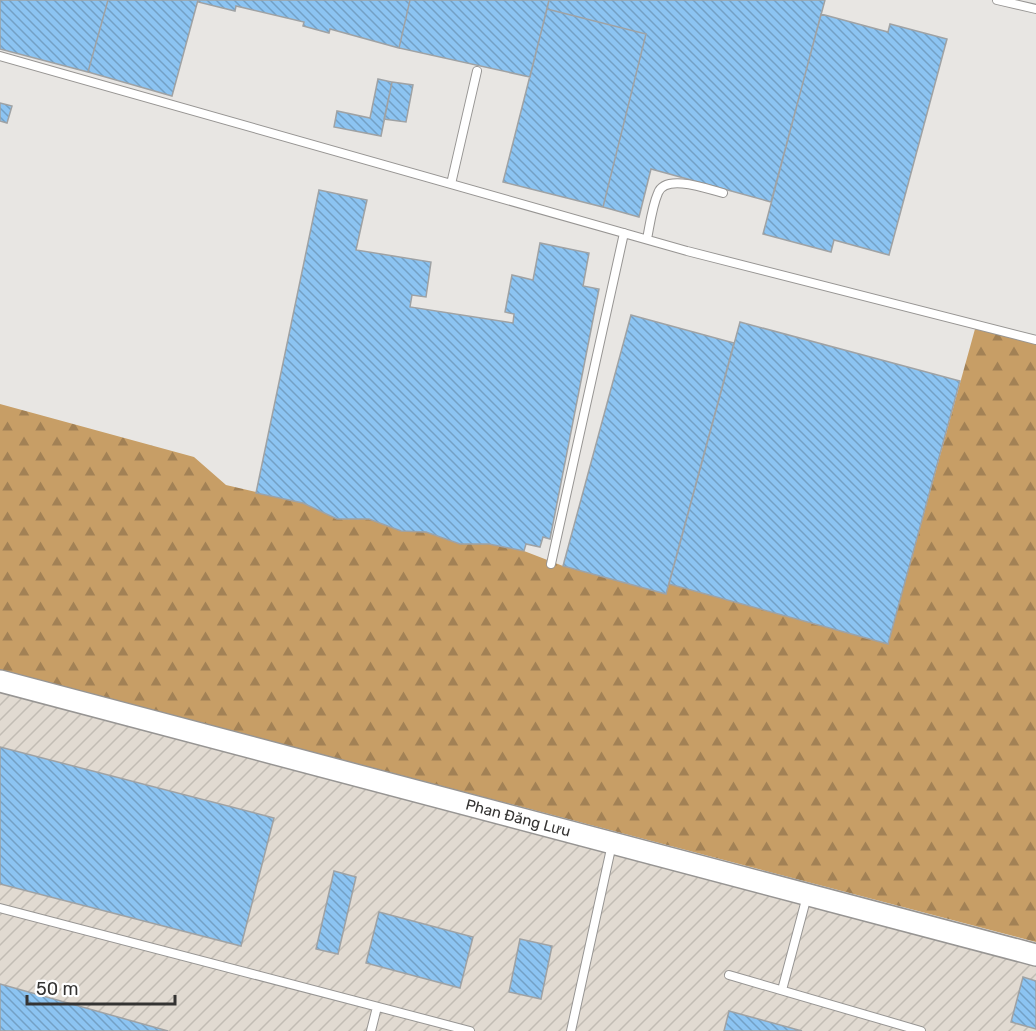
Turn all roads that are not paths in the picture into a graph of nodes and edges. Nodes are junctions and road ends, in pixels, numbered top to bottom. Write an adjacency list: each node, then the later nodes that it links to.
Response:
1 (997, 0): 2 (lane)
2 (1036, 9)
3 (0, 56): 5 (lane)
4 (477, 71): 5 (lane)
5 (451, 184): 7 (lane)
6 (723, 193): 8 (lane)
7 (624, 233): 8 (lane); 10 (lane)
8 (647, 239): 9 (lane)
9 (1036, 340)
10 (551, 564)
11 (0, 681): 12 (street, Phan Đăng Lưu)
12 (612, 843): 13 (street, Phan Đăng Lưu); 21 (lane)
13 (807, 894): 15 (street, Phan Đăng Lưu); 17 (lane)
14 (0, 908): 18 (lane)
15 (1036, 955)
16 (729, 975): 17 (lane)
17 (782, 990): 22 (lane)
18 (377, 1007): 19 (lane); 20 (lane)
19 (371, 1031)
20 (470, 1031)
21 (571, 1031)
22 (921, 1031)

